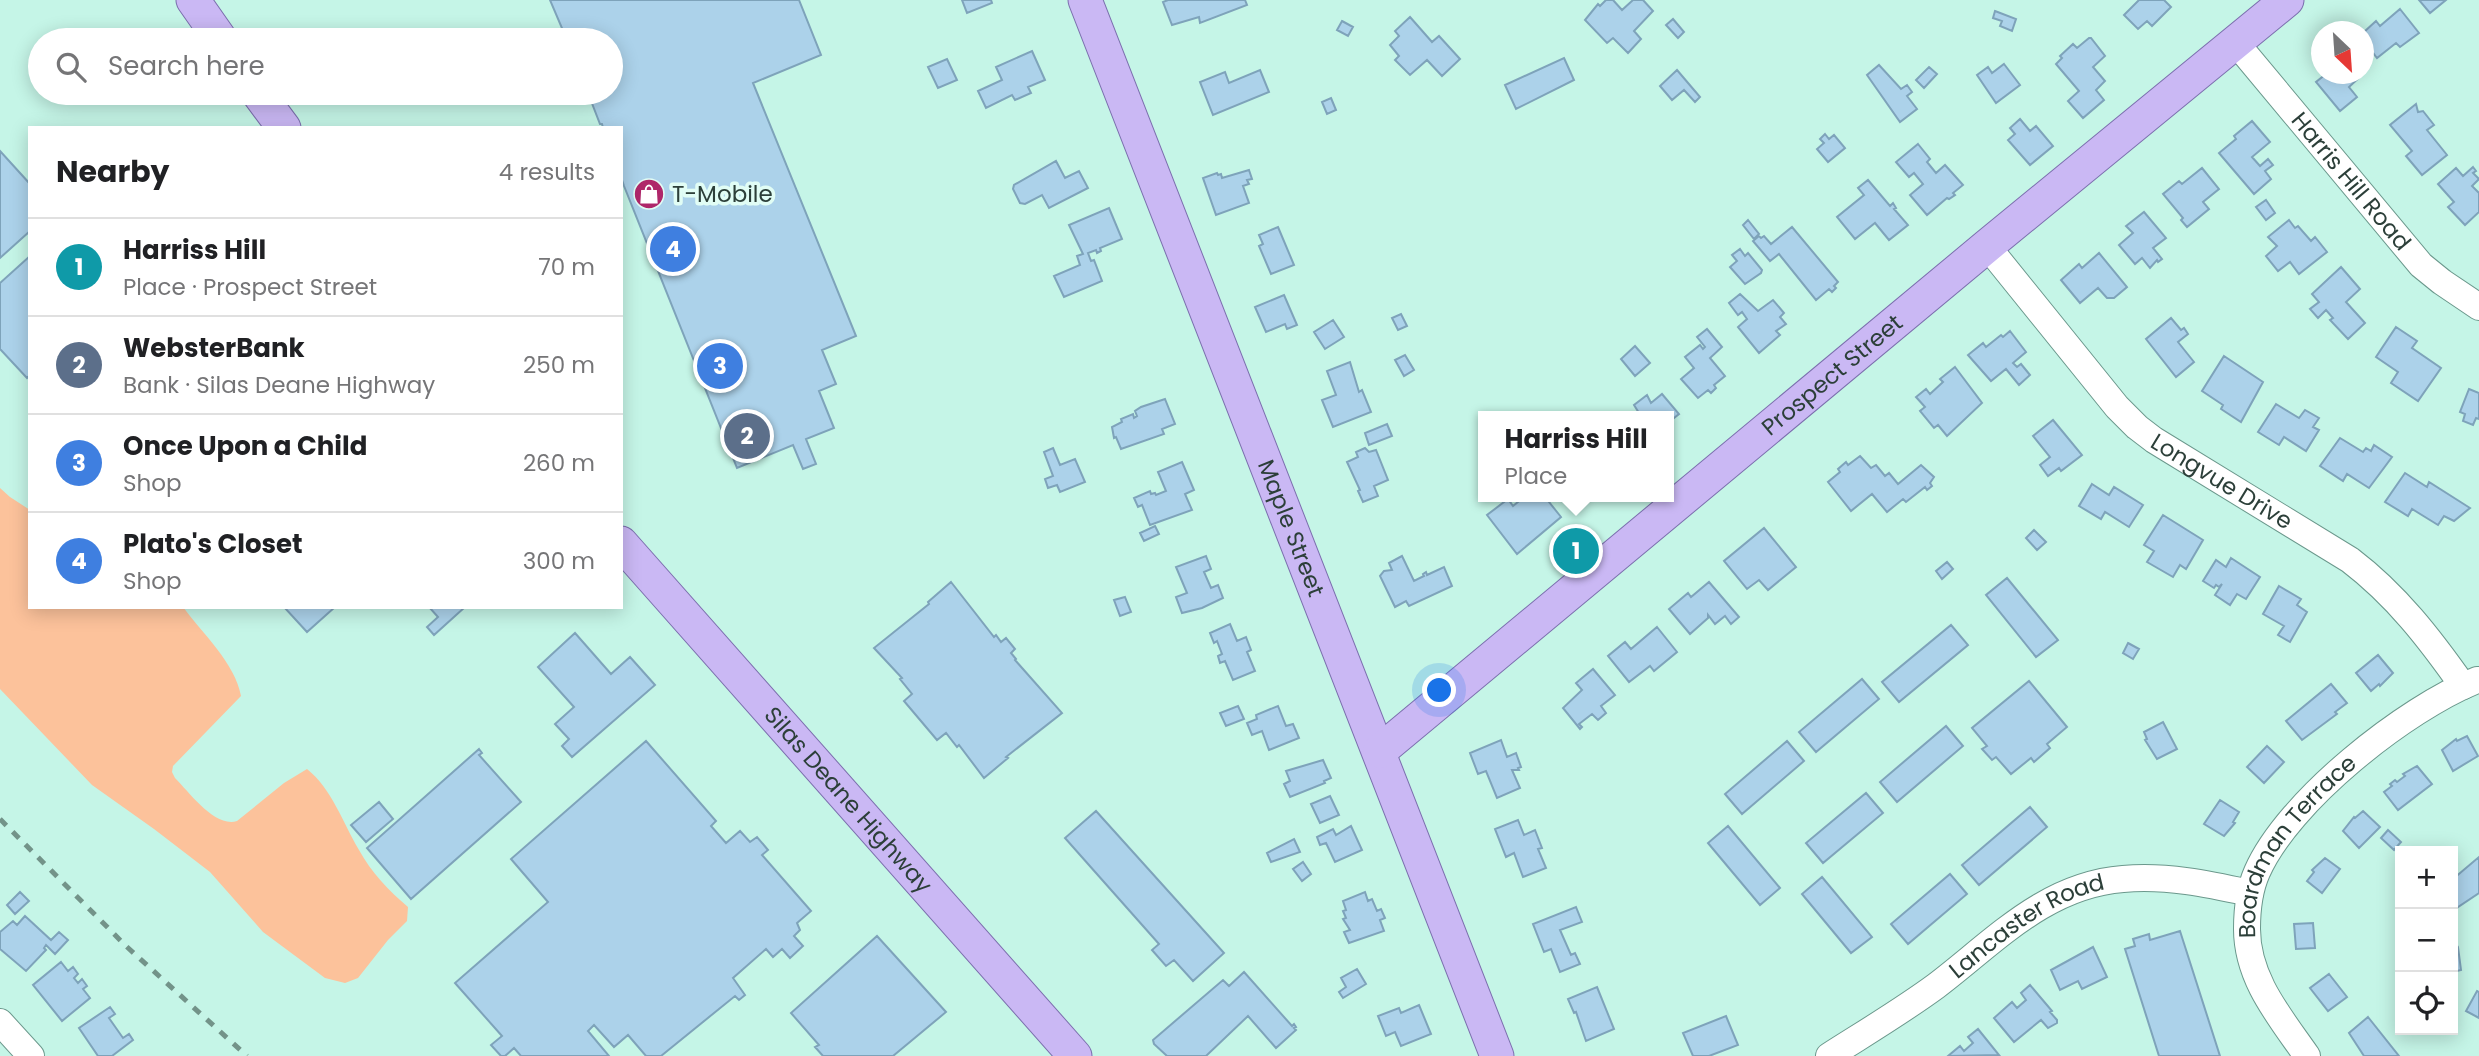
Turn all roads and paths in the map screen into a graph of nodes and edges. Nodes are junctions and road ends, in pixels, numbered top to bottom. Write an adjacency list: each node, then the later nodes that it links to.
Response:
1 (193, 0): 4 (main road)
2 (1085, 0): 12 (main road, Maple Street)
3 (2287, 0): 5 (main road, Prospect Street)
4 (213, 28)
5 (2235, 43): 8 (main road, Prospect Street); 9 (street, Harris Hill Road)
6 (267, 105): 7 (main road)
7 (283, 126)
8 (1987, 246): 11 (street, Longvue Drive); 12 (main road, Prospect Street)
9 (2479, 307)
10 (623, 545): 16 (main road, Silas Deane Highway)
11 (2471, 682): 13 (street, Boardman Terrace)
12 (1380, 751): 17 (main road, Maple Street)
13 (2250, 893): 18 (street, Lancaster Road); 19 (street, Boardman Terrace)
14 (0, 1022): 15 (street)
15 (31, 1056)
16 (1075, 1056)
17 (1497, 1056)
18 (1829, 1056)
19 (2307, 1056)

